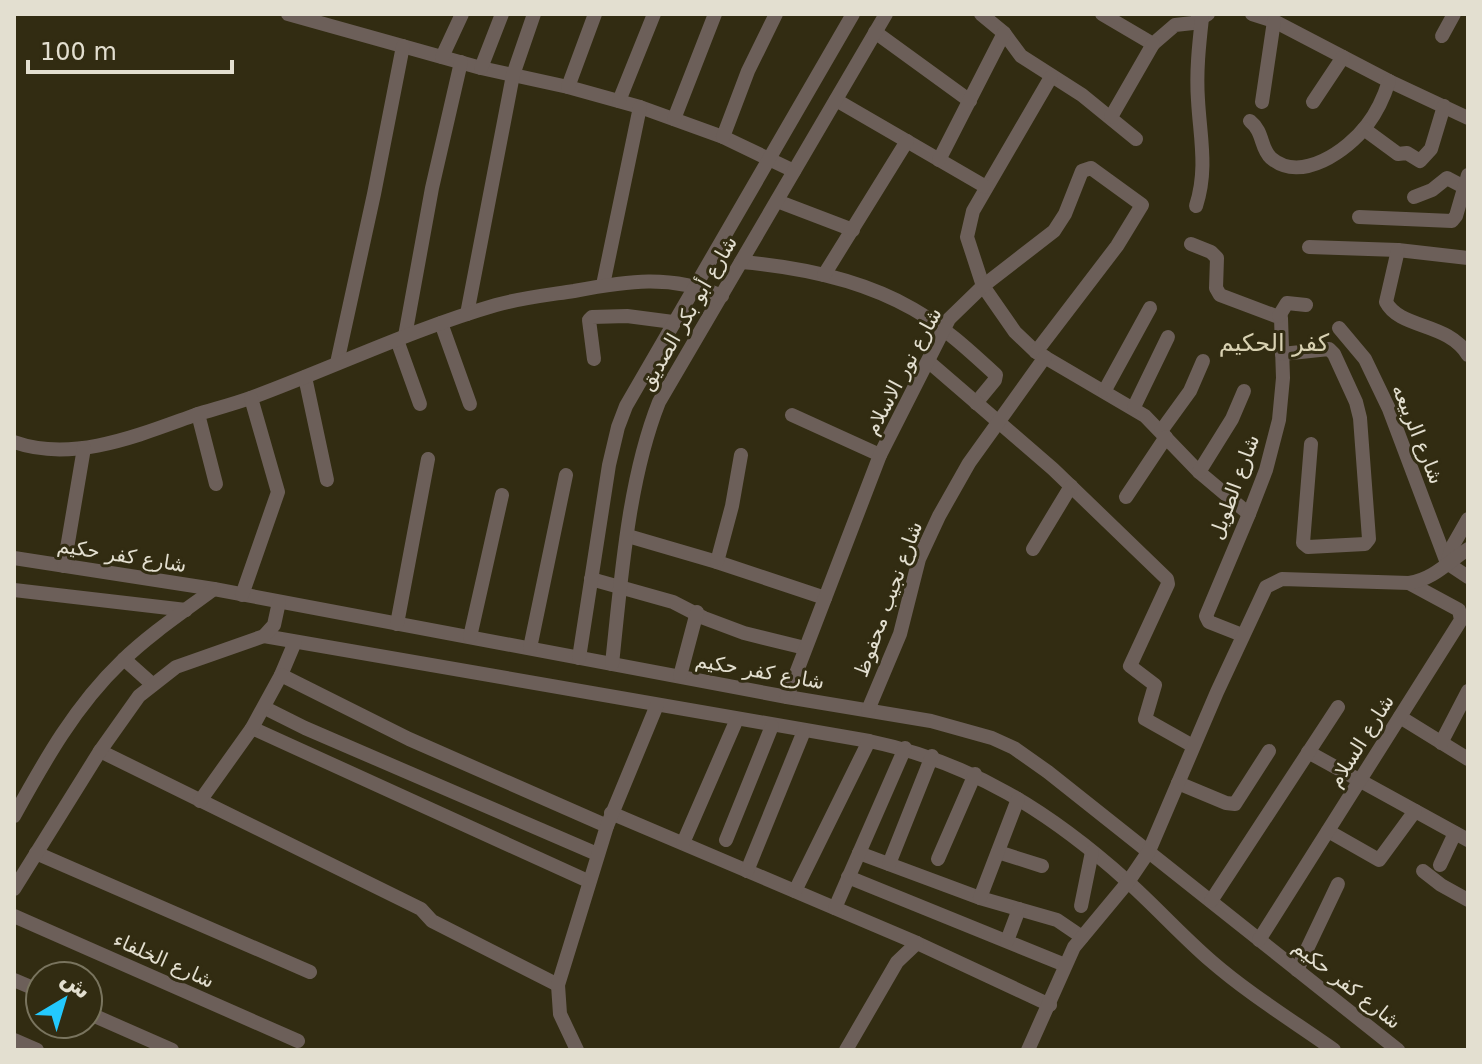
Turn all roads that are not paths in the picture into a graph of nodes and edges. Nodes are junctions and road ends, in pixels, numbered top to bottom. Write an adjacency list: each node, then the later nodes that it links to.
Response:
1 (288, 14): 21 (street)
2 (462, 14): 22 (street)
3 (502, 14): 25 (street)
4 (534, 14): 26 (street)
5 (595, 14): 29 (street)
6 (654, 14): 31 (street)
7 (715, 14): 39 (street)
8 (776, 14): 42 (street)
9 (853, 14): 45 (street, شارع أبو بكر الصديق)
10 (886, 14): 17 (street, شارع أبو بكر الصديق)
11 (981, 14): 18 (street)
12 (1102, 14): 20 (street)
13 (1252, 14): 16 (street)
14 (1454, 14): 19 (street)
15 (1205, 16): 20 (street); 53 (street)
16 (1274, 21): 23 (street); 33 (street)
17 (875, 32): 30 (street, شارع أبو بكر الصديق); 32 (street)
18 (1004, 33): 27 (street); 32 (street)
19 (1442, 36)
20 (1153, 44): 37 (street)
21 (403, 46): 22 (street); 82 (street)
22 (442, 57): 24 (street)
23 (1343, 57): 28 (street); 34 (street)
24 (461, 62): 25 (street); 75 (street)
25 (481, 68): 26 (street)
26 (513, 75): 29 (street); 68 (street)
27 (1051, 77): 37 (street); 49 (street)
28 (1389, 81): 35 (street); 41 (street)
29 (568, 87): 31 (street)
30 (836, 100): 44 (street); 47 (street, شارع أبو بكر الصديق)
31 (619, 101): 36 (street)
32 (970, 101): 46 (street)
33 (1262, 102)
34 (1313, 102)
35 (1444, 106): 38 (street); 41 (street)
36 (640, 107): 39 (street); 62 (street)
37 (1111, 117): 43 (street)
38 (1468, 118)
39 (674, 119): 42 (street)
40 (1250, 121): 41 (street)
41 (1364, 129)
42 (723, 137): 45 (street)
43 (1136, 139)
44 (907, 141): 46 (street); 55 (street)
45 (769, 158): 47 (street); 63 (street, شارع أبو بكر الصديق)
46 (939, 160): 49 (street)
47 (794, 171): 51 (street, شارع أبو بكر الصديق)
48 (1466, 181): 50 (street); 54 (street)
49 (986, 187): 64 (street)
50 (1414, 197)
51 (777, 201): 55 (street); 60 (street, شارع أبو بكر الصديق)
52 (1142, 205): 64 (street, شارع نور الاسلام); 77 (street, شارع نجيب محفوظ)
53 (1196, 206)
54 (1359, 217)
55 (853, 230): 61 (street)
56 (1191, 244): 69 (street)
57 (1309, 247): 58 (street)
58 (1398, 250): 59 (street); 78 (street)
59 (1468, 258)
60 (741, 262): 61 (street); 65 (street, شارع أبو بكر الصديق)
61 (824, 275): 73 (street)
62 (603, 285): 63 (street); 68 (street)
63 (696, 285): 65 (street); 70 (street, شارع أبو بكر الصديق)
64 (983, 286): 73 (street, شارع نور الاسلام); 77 (street)
65 (722, 296): 110 (street, شارع أبو بكر الصديق)
66 (1306, 305): 69 (street)
67 (1150, 308): 84 (street)
68 (467, 314): 71 (street)
69 (1280, 320): 76 (street, شارع الطويل)
70 (673, 322): 79 (street); 118 (street, شارع أبو بكر الصديق)
71 (441, 323): 75 (street); 89 (street)
72 (1339, 328): 115 (street, شارع الربيعه)
73 (944, 331): 81 (street, شارع نور الاسلام); 87 (street)
74 (1168, 337): 90 (street)
75 (401, 338): 82 (street); 88 (street)
76 (1282, 354): 96 (street); 108 (street, شارع الطويل)
77 (1041, 355): 84 (street); 93 (street, شارع نجيب محفوظ)
78 (1468, 355)
79 (594, 359)
80 (1203, 361): 94 (street)
81 (929, 362): 87 (street); 99 (street, شارع نور الاسلام)
82 (337, 363): 83 (street)
83 (305, 377): 86 (street); 103 (street)
84 (1105, 390): 90 (street)
85 (1244, 391): 101 (street)
86 (251, 398): 91 (street); 123 (street)
87 (976, 403): 93 (street)
88 (420, 404)
89 (470, 404)
90 (1134, 407): 94 (street)
91 (198, 414): 97 (street); 104 (street)
92 (792, 415): 99 (street)
93 (999, 423): 105 (street); 146 (street, شارع نجيب محفوظ)
94 (1163, 434): 101 (street); 107 (street)
95 (14, 442): 97 (street)
96 (1311, 444)
97 (84, 448): 116 (street)
98 (741, 455): 114 (street)
99 (880, 455): 124 (street, شارع نور الاسلام)
100 (428, 459): 128 (street)
101 (1199, 472): 108 (street)
102 (566, 475): 133 (street)
103 (327, 480)
104 (216, 484)
105 (1071, 486): 111 (street); 154 (street)
106 (502, 495): 131 (street)
107 (1126, 497)
108 (1249, 514): 129 (street, شارع الطويل)
109 (1468, 519): 115 (street)
110 (628, 536): 114 (street); 120 (street, شارع أبو بكر الصديق)
111 (1033, 549)
112 (1468, 549): 115 (street)
113 (14, 558): 116 (street, شارع كفر حكيم)
114 (717, 562): 124 (street)
115 (1447, 563): 117 (street); 119 (street)
116 (64, 566): 121 (street, شارع كفر حكيم)
117 (1468, 577)
118 (591, 579): 120 (street); 135 (street, شارع أبو بكر الصديق)
119 (1409, 583): 129 (street); 147 (street, شارع السلام)
120 (620, 587): 127 (street); 137 (street, شارع أبو بكر الصديق)
121 (214, 589): 123 (street, شارع كفر حكيم); 126 (street)
122 (14, 590): 126 (street)
123 (242, 595): 125 (street, شارع كفر حكيم)
124 (825, 598): 134 (street, شارع نور الاسلام)
125 (279, 602): 128 (street, شارع كفر حكيم); 130 (street)
126 (186, 610): 136 (street)
127 (697, 612): 134 (street); 139 (street)
128 (397, 624): 131 (street, شارع كفر حكيم)
129 (1242, 635): 154 (street)
130 (264, 636): 132 (street); 140 (street)
131 (470, 637): 133 (street, شارع كفر حكيم)
132 (295, 642): 138 (street); 143 (street)
133 (530, 648): 135 (street, شارع كفر حكيم)
134 (805, 648): 142 (street, شارع نور الاسلام)
135 (579, 658): 137 (street, شارع كفر حكيم)
136 (124, 659): 140 (street); 167 (street)
137 (612, 664): 139 (street, شارع كفر حكيم)
138 (281, 675): 145 (street); 168 (street)
139 (680, 676): 142 (street, شارع كفر حكيم)
140 (152, 684): 156 (street)
141 (1468, 691): 153 (street)
142 (787, 697): 146 (street, شارع كفر حكيم)
143 (657, 705): 148 (street); 168 (street)
144 (1338, 707): 158 (street)
145 (265, 708): 150 (street); 178 (street)
146 (868, 710): 173 (street, شارع كفر حكيم)
147 (1400, 717): 153 (street); 162 (street, شارع السلام)
148 (737, 719): 149 (street); 172 (street)
149 (772, 726): 151 (street); 171 (street)
150 (252, 728): 165 (street); 186 (street)
151 (804, 731): 152 (street); 183 (street)
152 (869, 741): 155 (street); 190 (street)
153 (1441, 743): 160 (street)
154 (1193, 746): 163 (street)
155 (905, 748): 159 (street); 177 (street)
156 (100, 751): 165 (street); 176 (street)
157 (1269, 751): 163 (street)
158 (1308, 752): 162 (street); 193 (street)
159 (932, 756): 161 (street); 180 (street)
160 (1468, 759)
161 (975, 774): 164 (street); 179 (street)
162 (1360, 781): 166 (street); 169 (street, شارع السلام)
163 (1178, 783): 173 (street)
164 (1018, 799): 174 (street); 175 (street)
165 (200, 801): 205 (street)
166 (1415, 811): 169 (street); 170 (street)
167 (14, 816)
168 (609, 819): 172 (street); 178 (street)
169 (1328, 831): 199 (street, شارع السلام)
170 (1462, 836): 181 (street)
171 (726, 840)
172 (683, 843): 183 (street)
173 (1149, 851): 187 (street); 193 (street, شارع كفر حكيم)
174 (998, 852): 182 (street); 191 (street)
175 (1092, 852): 187 (street); 194 (street)
176 (36, 853): 189 (street); 204 (street)
177 (859, 853): 180 (street); 185 (street)
178 (597, 854): 186 (street)
179 (938, 859)
180 (889, 864): 191 (street)
181 (1440, 865)
182 (1042, 866)
183 (747, 871): 190 (street)
184 (1423, 871): 192 (street)
185 (848, 877): 195 (street); 200 (street)
186 (588, 881): 205 (street)
187 (1128, 882): 198 (street); 210 (street)
188 (1338, 884): 203 (street)
189 (14, 889)
190 (795, 891): 195 (street)
191 (980, 898): 196 (street)
192 (1468, 900)
193 (1211, 901): 199 (street, شارع كفر حكيم)
194 (1081, 906)
195 (835, 908): 201 (street)
196 (1019, 909): 198 (street); 200 (street)
197 (14, 916): 209 (street, شارع الخلفاء)
198 (1082, 937): 202 (street)
199 (1259, 940): 203 (street, شارع كفر حكيم)
200 (1007, 941): 202 (street)
201 (917, 943): 206 (street); 214 (street)
202 (1065, 965): 206 (street)
203 (1297, 970): 216 (street, شارع كفر حكيم)
204 (310, 972)
205 (558, 985): 213 (street)
206 (1050, 1005): 215 (street)
207 (104, 1020): 212 (street)
208 (14, 1040): 211 (street)
209 (298, 1041)
210 (1329, 1048)
211 (37, 1050)
212 (172, 1050)
213 (577, 1050)
214 (846, 1050)
215 (1028, 1050)
216 (1398, 1050)

